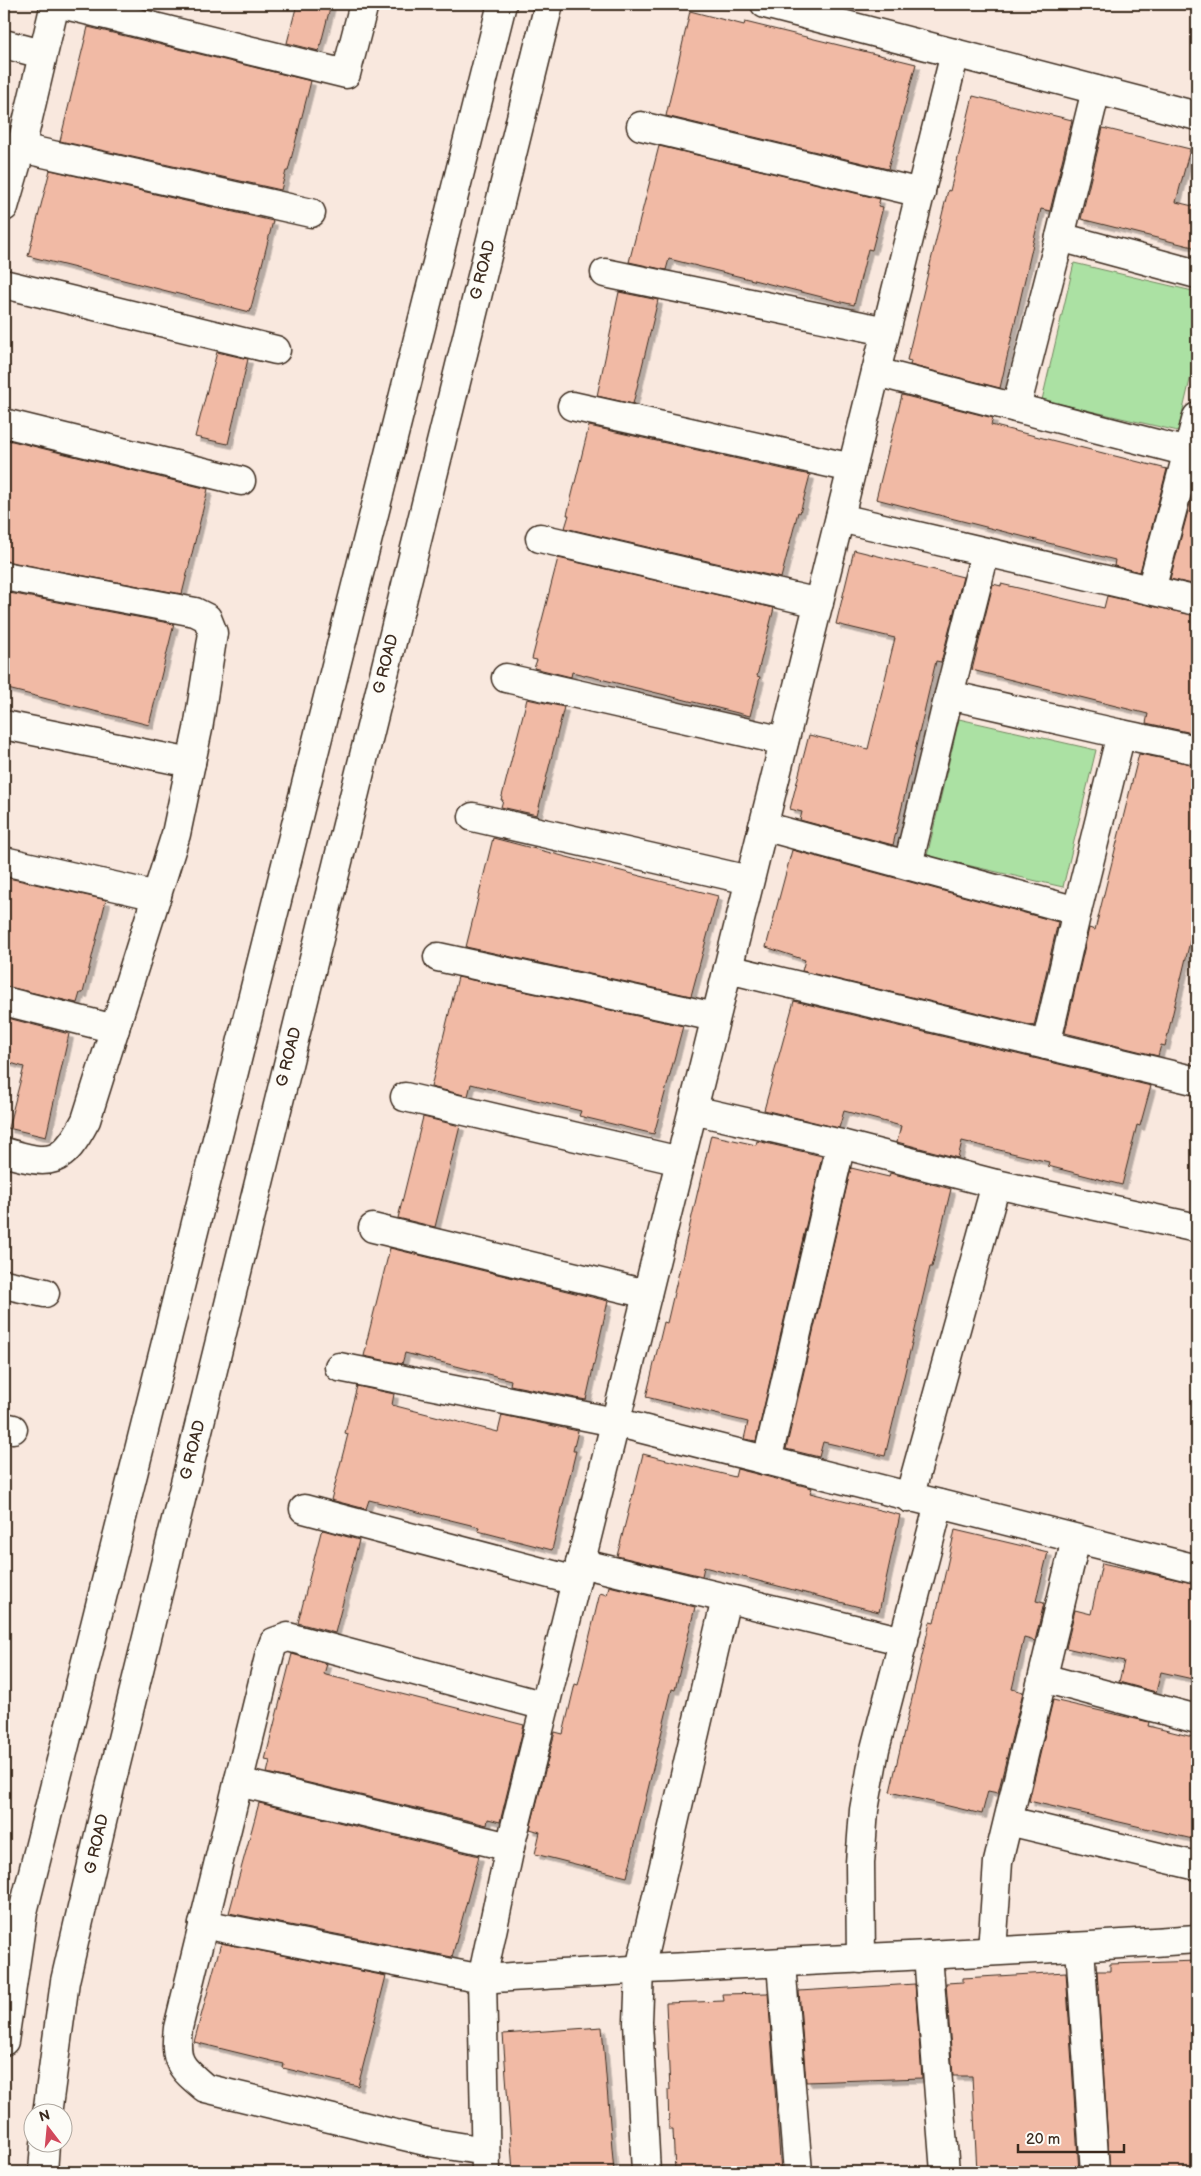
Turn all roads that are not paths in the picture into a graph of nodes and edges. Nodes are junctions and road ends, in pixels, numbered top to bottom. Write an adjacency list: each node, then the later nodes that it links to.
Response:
1 (55, 4): 9 (street)
2 (61, 4): 3 (street)
3 (364, 4)
4 (502, 4): 97 (street)
5 (549, 4): 98 (street, G ROAD)
6 (765, 4): 8 (street)
7 (4, 44): 9 (street)
8 (955, 53): 10 (street); 14 (street)
9 (42, 54): 13 (street)
10 (1096, 90): 11 (street); 17 (street)
11 (1197, 116)
12 (640, 126): 14 (street)
13 (21, 148): 15 (street); 16 (street)
14 (921, 193): 21 (street)
15 (5, 198)
16 (311, 213)
17 (1060, 237): 19 (street); 25 (street)
18 (605, 273): 21 (street)
19 (1197, 274)
20 (4, 284): 22 (street)
21 (886, 331): 23 (street)
22 (276, 350)
23 (876, 372): 25 (street); 29 (street)
24 (572, 406): 29 (street)
25 (1016, 408): 28 (street)
26 (1197, 417): 28 (street)
27 (4, 423): 30 (street)
28 (1188, 452): 35 (street)
29 (852, 468): 31 (street)
30 (241, 481)
31 (840, 518): 33 (street); 37 (street)
32 (540, 538): 37 (street)
33 (985, 552): 35 (street); 39 (street)
34 (4, 576): 44 (street)
35 (1151, 590): 36 (street)
36 (1197, 601)
37 (818, 603): 42 (street)
38 (506, 678): 42 (street)
39 (949, 695): 41 (street); 48 (street)
40 (4, 725): 44 (street)
41 (1121, 734): 43 (street); 51 (street)
42 (784, 741): 46 (street)
43 (1197, 750)
44 (191, 763): 50 (street)
45 (473, 817): 49 (street)
46 (763, 826): 48 (street); 49 (street)
47 (4, 861): 50 (street)
48 (908, 865): 51 (street)
49 (750, 880): 53 (street)
50 (157, 896): 56 (street)
51 (1077, 910): 57 (street)
52 (438, 957): 55 (street)
53 (728, 969): 55 (street); 57 (street)
54 (4, 1001): 56 (street)
55 (716, 1017): 60 (street)
56 (115, 1029): 62 (street)
57 (1046, 1045): 58 (street)
58 (1197, 1081)
59 (404, 1097): 63 (street)
60 (693, 1110): 61 (street); 63 (street)
61 (841, 1144): 64 (street); 72 (street)
62 (4, 1152)
63 (680, 1161): 69 (street)
64 (996, 1184): 66 (street); 73 (street)
65 (373, 1228): 69 (street)
66 (1197, 1228)
67 (4, 1284): 68 (street)
68 (44, 1293)
69 (647, 1294): 71 (street)
70 (338, 1367): 71 (street)
71 (615, 1422): 72 (street); 78 (street)
72 (768, 1461): 73 (street)
73 (909, 1498): 74 (street)
74 (939, 1504): 76 (street); 80 (street)
75 (304, 1509): 78 (street)
76 (1076, 1539): 77 (street); 81 (street)
77 (1197, 1570)
78 (578, 1572): 79 (street); 82 (street)
79 (726, 1599): 80 (street); 95 (street)
80 (904, 1641): 93 (street)
81 (1043, 1678): 83 (street); 85 (street)
82 (545, 1706): 84 (street); 86 (street)
83 (1197, 1719)
84 (238, 1782): 86 (street); 88 (street)
85 (1009, 1821): 87 (street); 91 (street)
86 (510, 1847): 96 (street)
87 (1197, 1866)
88 (203, 1924): 96 (street); 100 (street)
89 (1197, 1939): 90 (street)
90 (1080, 1947): 91 (street); 105 (street)
91 (992, 1951): 92 (street)
92 (928, 1955): 93 (street); 104 (street)
93 (861, 1959): 94 (street)
94 (781, 1964): 95 (street); 103 (street)
95 (640, 1969): 96 (street); 102 (street)
96 (482, 1979): 100 (street)
97 (4, 2041)
98 (48, 2104)
99 (44, 2154): 101 (street)
100 (486, 2162)
101 (43, 2172)
102 (646, 2172)
103 (798, 2172)
104 (945, 2172)
105 (1095, 2172)

